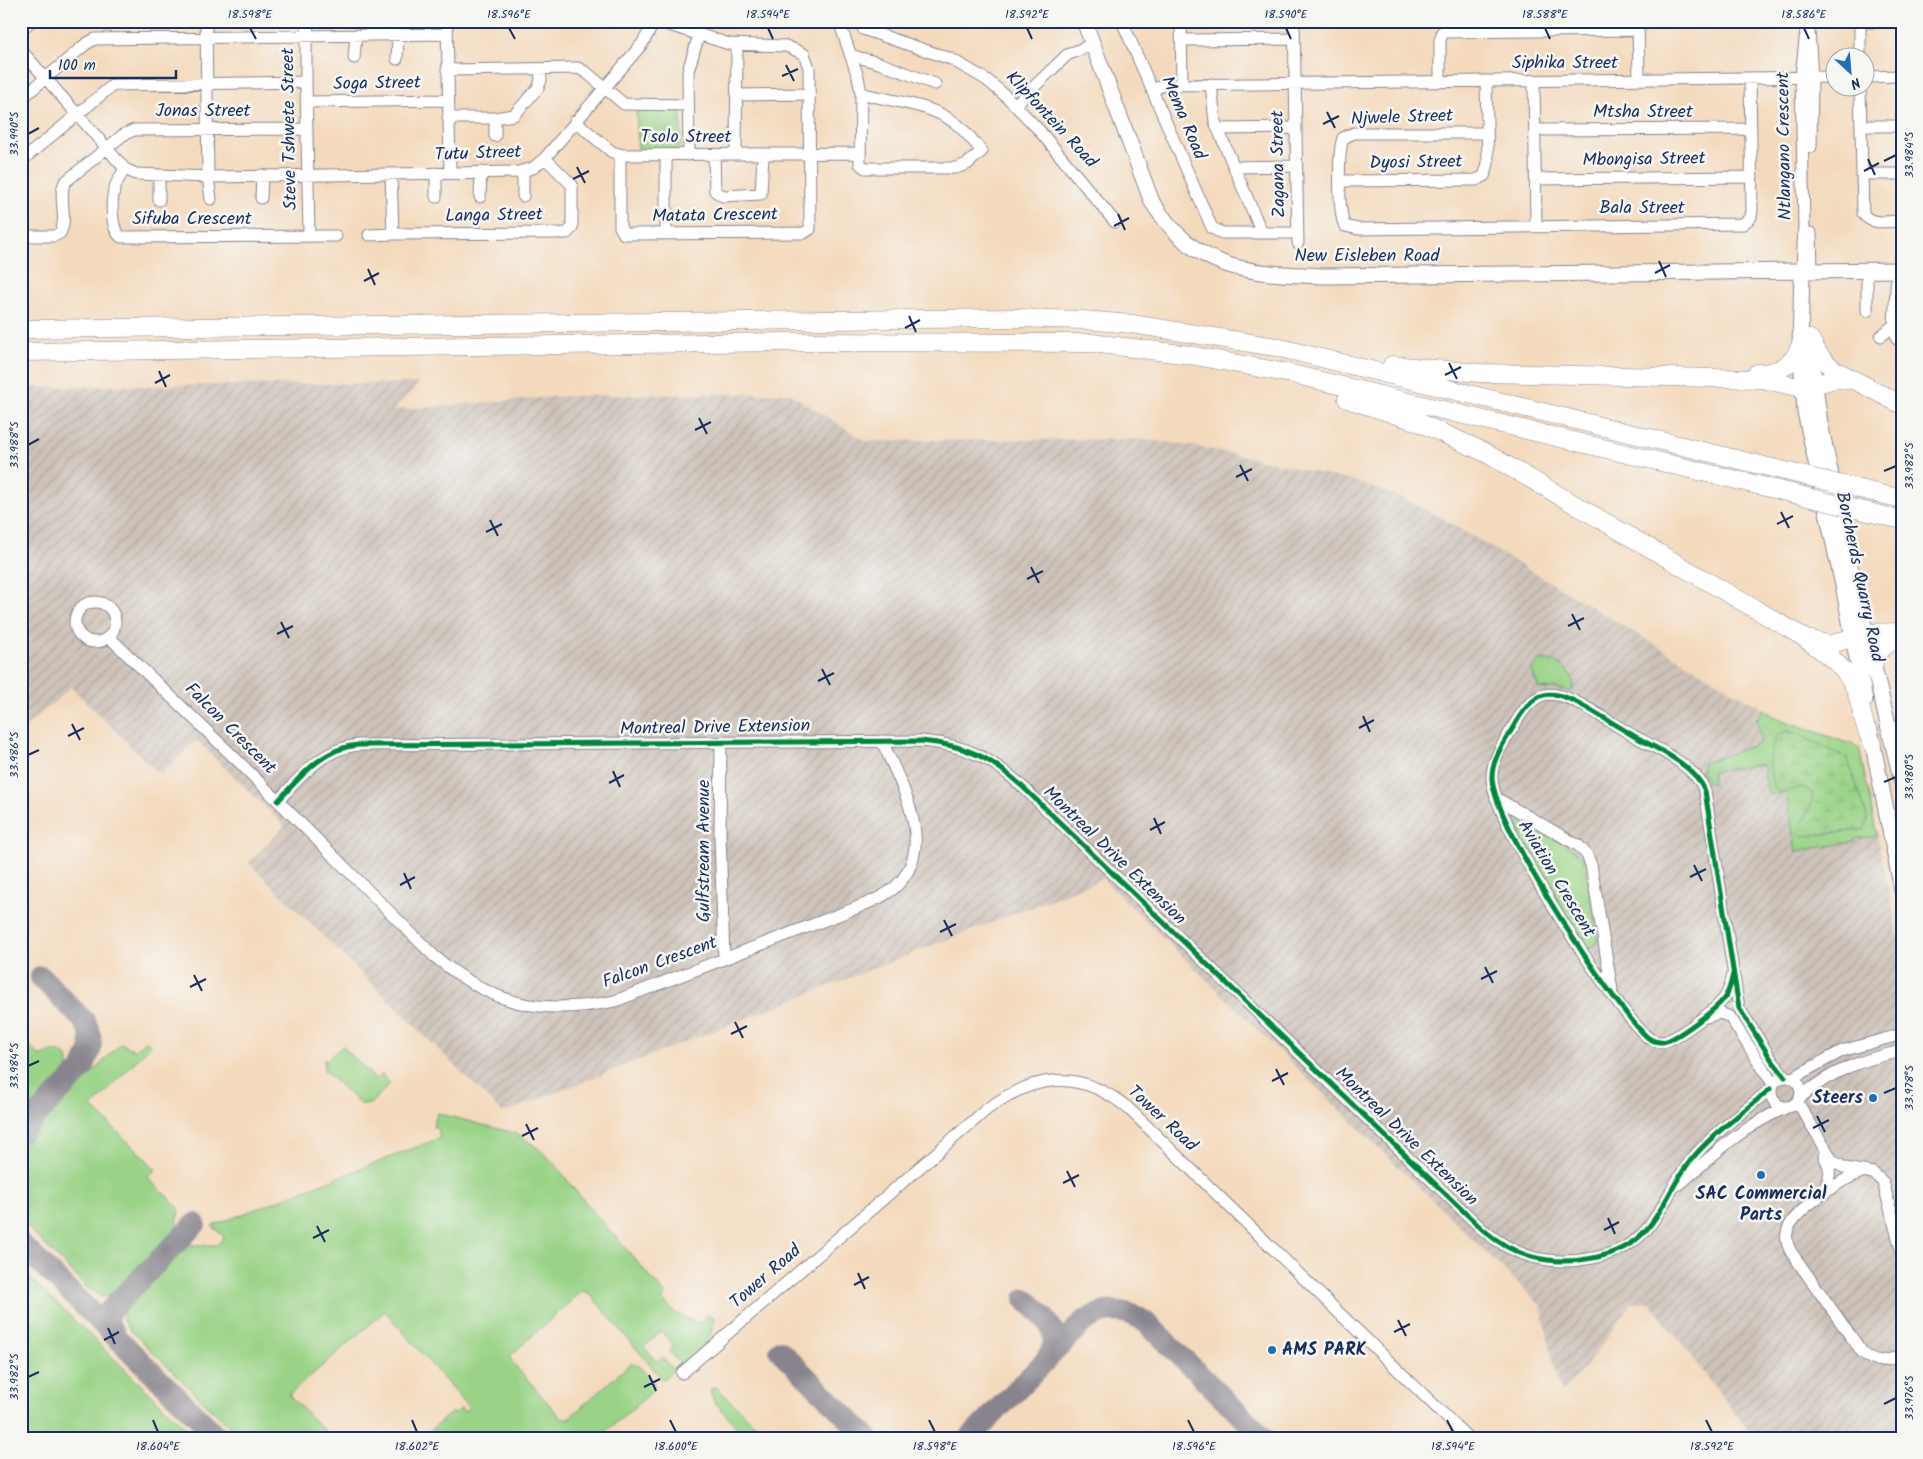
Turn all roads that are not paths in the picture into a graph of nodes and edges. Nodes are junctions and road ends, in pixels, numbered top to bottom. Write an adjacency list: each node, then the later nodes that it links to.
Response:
1 (31, 21): 18 (street)
2 (206, 21): 25 (street)
3 (309, 21): 22 (street, Steve Tshwete Street)
4 (447, 21): 20 (street)
5 (635, 21): 13 (street)
6 (839, 21): 32 (street)
7 (1084, 21): 28 (main road, New Eisleben Road)
8 (1122, 21): 54 (street, Mema Road)
9 (1181, 21): 27 (street)
10 (1294, 21): 26 (street, Zagana Street)
11 (1448, 21): 19 (street)
12 (1807, 21): 38 (street, Ntlangano Crescent)
13 (655, 22): 21 (street); 53 (street, Tutu Street)
14 (1860, 22): 15 (street); 30 (street)
15 (1902, 22)
16 (1638, 26): 19 (street); 44 (street)
17 (862, 29): 63 (street, Klipfontein Road)
18 (21, 30)
19 (1442, 32): 45 (street)
20 (447, 34): 24 (street); 36 (street)
21 (699, 35): 29 (street); 62 (street)
22 (306, 36): 23 (street); 25 (street); 47 (street, Steve Tshwete Street)
23 (356, 36): 24 (street); 33 (street)
24 (398, 36): 34 (street)
25 (206, 37): 41 (street); 48 (street)
26 (1294, 39): 27 (street); 52 (street, Zagana Street)
27 (1182, 40): 50 (street)
28 (1093, 44): 63 (street); 125 (main road, New Eisleben Road)
29 (737, 45): 56 (street); 57 (street)
30 (1860, 48)
31 (21, 50): 41 (street)
32 (850, 55): 49 (street); 55 (street)
33 (354, 58)
34 (397, 59)
35 (540, 69): 36 (street); 53 (street); 66 (street)
36 (447, 70): 60 (street)
37 (1902, 76): 40 (street)
38 (1807, 77): 39 (street, Siphika Street); 42 (street, Siphika Street); 125 (street, Ntlangano Crescent)
39 (1826, 77)
40 (1876, 77)
41 (46, 78): 59 (street); 64 (street)
42 (1750, 78): 44 (street, Siphika Street); 74 (street)
43 (1534, 80): 44 (street, Siphika Street); 46 (street, Siphika Street); 75 (street)
44 (1639, 80)
45 (1440, 81): 46 (street, Siphika Street); 52 (street, Siphika Street)
46 (1486, 81): 76 (street, Dyosi Street)
47 (306, 82): 48 (street); 61 (street, Steve Tshwete Street)
48 (206, 84): 64 (street); 70 (street)
49 (935, 84)
50 (1182, 84): 51 (street, Siphika Street); 54 (street, Siphika Street)
51 (1211, 84): 52 (street, Siphika Street); 73 (street)
52 (1295, 84): 71 (street, Zagana Street)
53 (604, 87): 62 (street); 67 (street, Tutu Street)
54 (1152, 90): 116 (street, Mema Road)
55 (861, 93): 79 (street); 79 (street)
56 (810, 94): 57 (street); 81 (street)
57 (737, 95): 80 (street)
58 (1861, 98): 68 (street)
59 (21, 99)
60 (447, 100): 61 (street, Soga Street); 65 (street)
61 (306, 102): 72 (street, Steve Tshwete Street)
62 (688, 105): 84 (street)
63 (1015, 105): 113 (street, Klipfontein Road)
64 (76, 113): 78 (street); 88 (street)
65 (448, 118): 66 (street); 93 (street)
66 (495, 118): 77 (street)
67 (575, 121): 82 (street, Tsolo Street); 87 (street, Tutu Street)
68 (1862, 126): 69 (street); 98 (street)
69 (1902, 126)
70 (207, 128): 72 (street, Jonas Street); 78 (street, Jonas Street); 102 (street)
71 (1295, 128): 73 (street); 89 (street, Zagana Street)
72 (307, 129): 96 (street, Steve Tshwete Street)
73 (1218, 129): 90 (street)
74 (1751, 129): 75 (street, Mtsha Street); 103 (street)
75 (1536, 130): 104 (street)
76 (1487, 133): 105 (street, Dyosi Street); 105 (street, Njwele Street)
77 (495, 136)
78 (106, 148): 91 (street); 120 (street, Jonas Street)
79 (860, 153): 81 (street, Tsolo Street)
80 (736, 154): 85 (street, Tsolo Street); 86 (street, Tsolo Street)
81 (809, 154): 86 (street, Tsolo Street); 118 (street, Matata Crescent)
82 (620, 155): 83 (street, Tsolo Street); 118 (street, Matata Crescent)
83 (666, 155): 84 (street, Tsolo Street); 118 (street)
84 (689, 155): 85 (street, Tsolo Street)
85 (714, 155): 86 (street)
86 (762, 155)
87 (544, 158): 92 (street, Tutu Street); 117 (street, Langa Street)
88 (21, 161)
89 (1296, 166): 90 (street); 116 (street, Zagana Street)
90 (1234, 167): 116 (street)
91 (125, 169): 101 (street, Tutu Street); 121 (street, Sifuba Crescent)
92 (523, 171): 94 (street, Tutu Street); 106 (street)
93 (450, 172): 94 (street, Tutu Street); 95 (street, Tutu Street)
94 (481, 172): 108 (street)
95 (436, 173): 97 (street, Tutu Street); 107 (street)
96 (307, 174): 97 (street, Tutu Street); 100 (street, Tutu Street); 121 (street, Steve Tshwete Street)
97 (391, 174): 117 (street)
98 (1862, 174): 99 (street); 112 (street)
99 (1902, 174)
100 (262, 175): 102 (street, Tutu Street); 109 (street)
101 (159, 176): 102 (street, Tutu Street); 111 (street)
102 (208, 176): 110 (street)
103 (1752, 177): 104 (street, Mbongisa Street); 115 (street, Bala Street)
104 (1536, 179): 115 (street)
105 (1341, 181): 114 (street, Njwele Street)
106 (523, 196)
107 (436, 197)
108 (480, 197)
109 (261, 198)
110 (210, 199)
111 (159, 200)
112 (1902, 221)
113 (1115, 222)
114 (1343, 222): 115 (street, Bala Street)
115 (1536, 226)
116 (1262, 233)
117 (393, 234): 119 (street)
118 (666, 234)
119 (369, 235)
120 (21, 236)
121 (309, 236): 122 (street, Sifuba Crescent)
122 (336, 236)
123 (1867, 269): 124 (main road); 125 (main road); 126 (street)
124 (1899, 269): 127 (street)
125 (1807, 271): 131 (main road, Borcherds Quarry Road)
126 (1867, 311)
127 (1894, 324): 129 (street); 130 (street)
128 (21, 329): 133 (highway)
129 (1881, 336)
130 (1897, 339)
131 (1805, 342): 135 (highway); 136 (highway); 137 (main road, Borcherds Quarry Road)
132 (21, 352): 134 (highway)
133 (1300, 353): 135 (highway); 139 (highway, bridge)
134 (1190, 355): 140 (highway, bridge); 143 (highway)
135 (1728, 378): 137 (highway)
136 (1852, 380): 137 (highway); 138 (highway)
137 (1808, 387): 142 (main road, Borcherds Quarry Road)
138 (1902, 405)
139 (1902, 499)
140 (1902, 520)
141 (1902, 632): 142 (highway)
142 (1859, 635): 143 (highway); 146 (main road, Borcherds Quarry Road); 149 (main road, Borcherds Quarry Road)
143 (1800, 636): 149 (highway)
144 (109, 637): 152 (street, Falcon Crescent)
145 (1902, 639): 146 (highway)
146 (1872, 668): 150 (main road, Borcherds Quarry Road)
147 (882, 741): 148 (street, Montreal Drive Extension); 154 (street, Falcon Crescent); 164 (street, Montreal Drive Extension)
148 (721, 742): 152 (street, Montreal Drive Extension); 154 (street, Gulfstream Avenue)
149 (1872, 742): 153 (main road, Borcherds Quarry Road)
150 (1902, 782)
151 (1496, 798): 155 (street, Aviation Crescent); 156 (street, Aviation Crescent); 156 (street, Aviation Crescent)
152 (278, 801): 154 (street, Falcon Crescent)
153 (1902, 890)
154 (724, 959)
155 (1733, 974): 157 (street, Aviation Crescent); 160 (street, Aviation Crescent)
156 (1613, 994): 157 (street, Aviation Crescent)
157 (1698, 1020): 161 (street, Aviation Crescent)
158 (1902, 1034): 160 (street)
159 (1902, 1051): 162 (street, Montreal Drive Extension)
160 (1789, 1078): 161 (street); 162 (street)
161 (1772, 1087): 162 (street); 164 (street, Montreal Drive Extension)
162 (1793, 1104): 163 (street); 164 (street, Montreal Drive Extension); 165 (street)
163 (1862, 1172): 165 (street); 166 (street)
164 (1673, 1190)
165 (1819, 1197): 167 (street)
166 (1902, 1252)
167 (1902, 1355)
168 (682, 1373): 169 (street, Tower Road)
169 (1468, 1438)

